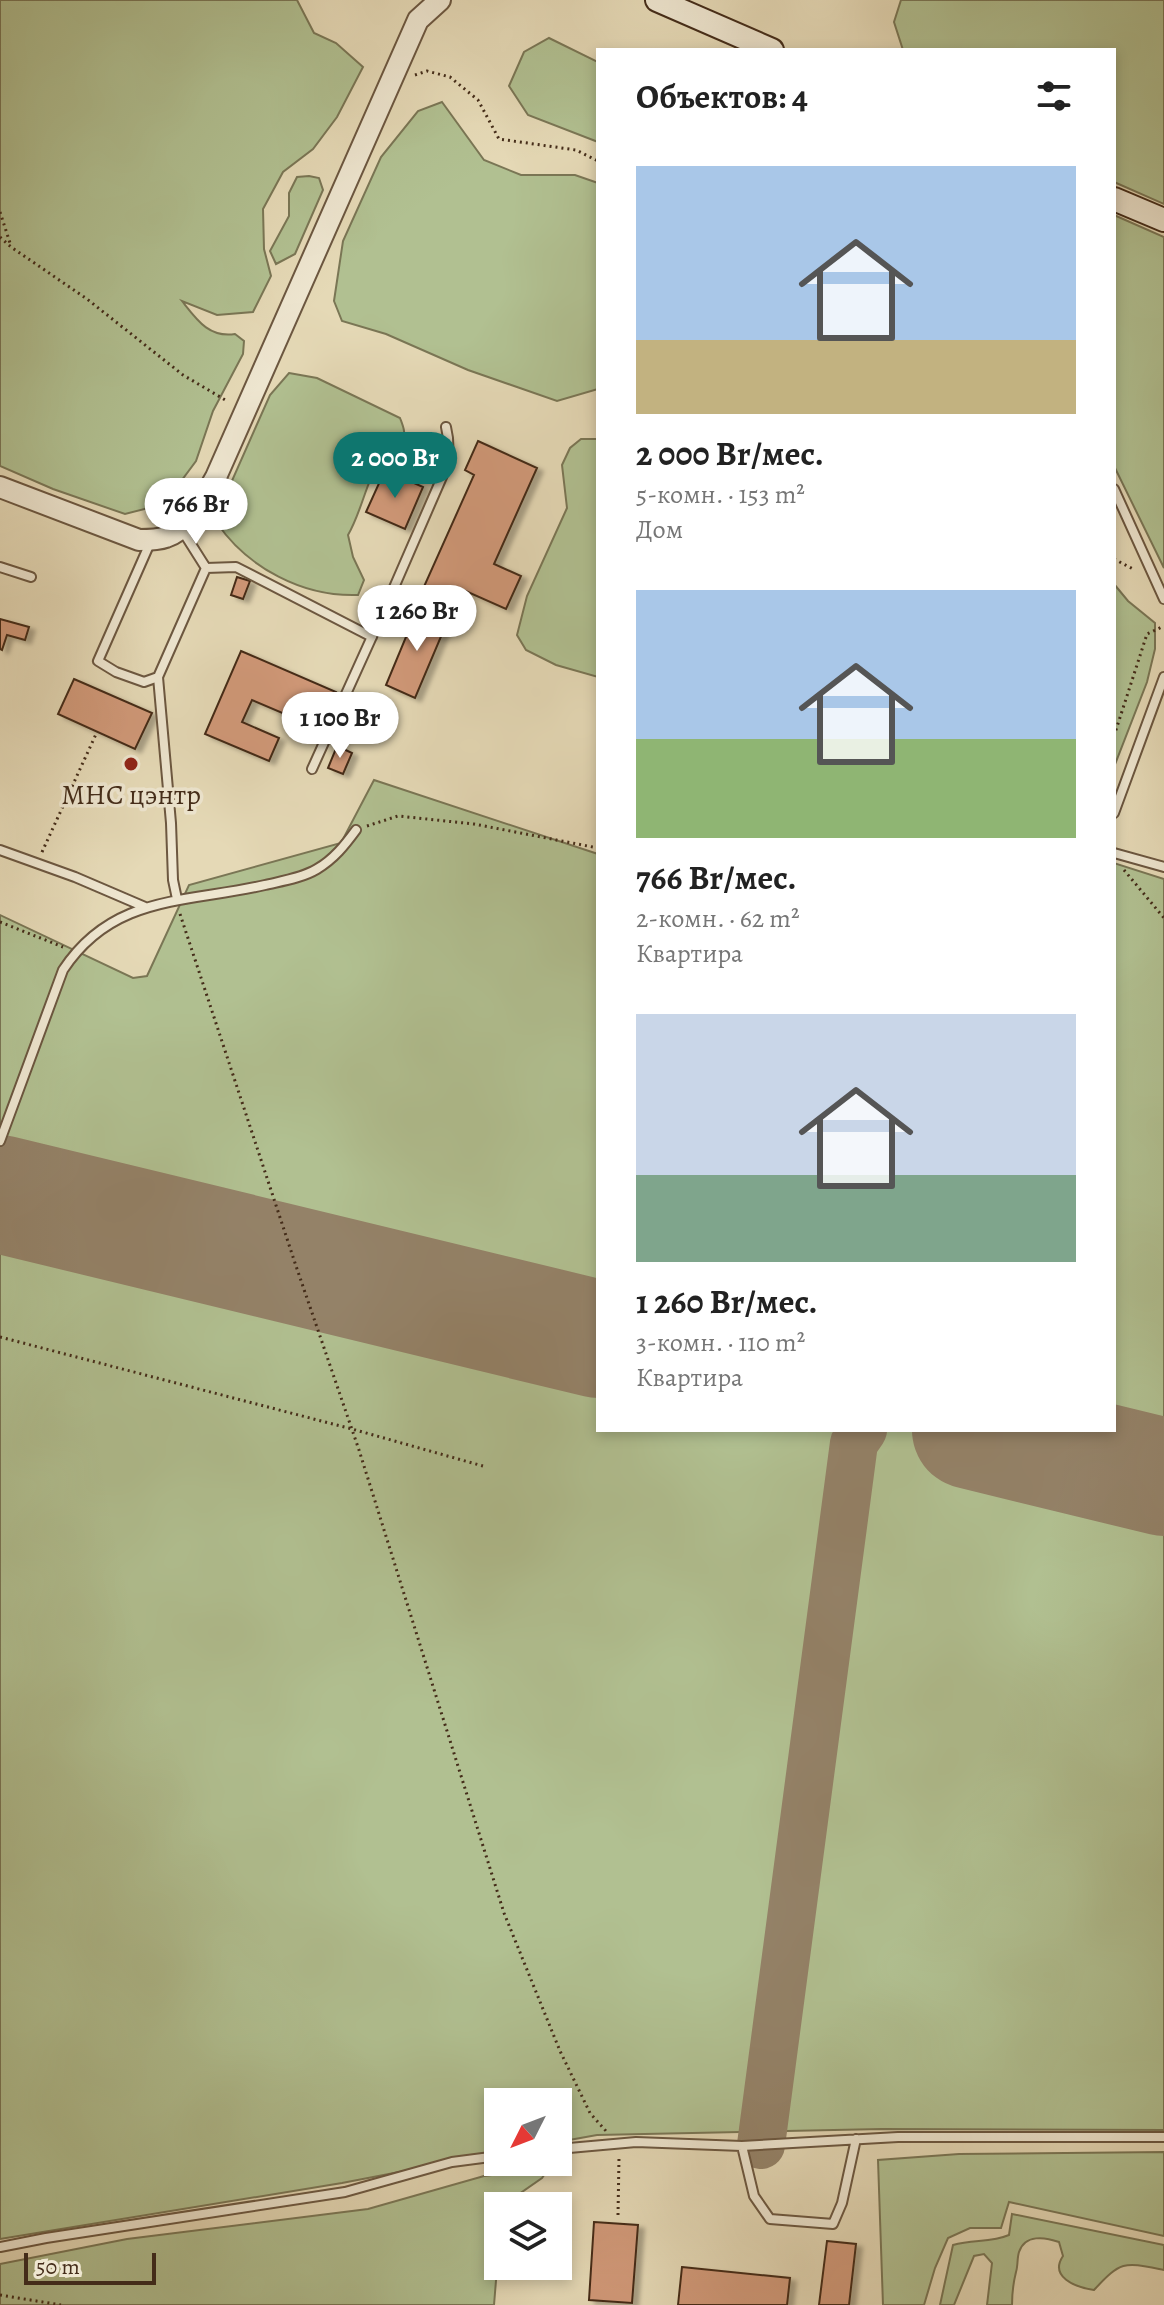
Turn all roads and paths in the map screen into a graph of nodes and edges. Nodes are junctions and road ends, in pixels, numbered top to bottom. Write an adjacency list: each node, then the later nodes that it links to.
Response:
1 (440, 0): 3 (street)
2 (668, 3): 4 (main road)
3 (416, 10): 5 (street)
4 (768, 48)
5 (384, 99): 6 (path); 12 (street)
6 (596, 160)
7 (1116, 200): 9 (main road)
8 (0, 212): 11 (path)
9 (1164, 220)
10 (0, 237): 11 (path)
11 (11, 247): 12 (path)
12 (244, 412): 16 (street)
13 (446, 427): 23 (lane)
14 (0, 487): 17 (street)
15 (1116, 493): 21 (lane)
16 (181, 530): 17 (street); 19 (lane)
17 (152, 539): 24 (lane)
18 (0, 567): 20 (lane)
19 (206, 568): 23 (lane); 24 (lane)
20 (31, 577)
21 (1164, 599)
22 (1164, 626): 26 (path)
23 (372, 637): 28 (lane)
24 (158, 677): 37 (lane)
25 (1164, 677): 29 (lane)
26 (1116, 730)
27 (97, 732): 34 (path)
28 (312, 769)
29 (1116, 808)
30 (356, 830): 31 (path); 37 (lane)
31 (596, 848)
32 (0, 850): 34 (lane)
33 (1116, 854): 35 (lane)
34 (37, 863): 38 (lane)
35 (1164, 867)
36 (1124, 870): 39 (path)
37 (177, 899): 38 (lane); 44 (path)
38 (145, 907): 41 (lane)
39 (1164, 918)
40 (0, 922): 41 (path)
41 (75, 951): 42 (lane)
42 (0, 1141)
43 (0, 1337): 44 (path)
44 (352, 1429): 45 (path); 48 (path)
45 (483, 1466)
46 (1164, 2137): 47 (lane)
47 (856, 2139): 49 (lane); 49 (lane)
48 (619, 2145): 49 (lane); 50 (lane); 52 (path)
49 (742, 2146)
50 (572, 2148)
51 (484, 2158): 53 (lane)
52 (618, 2215)
53 (0, 2247)
54 (0, 2295): 55 (path)
55 (61, 2305)

